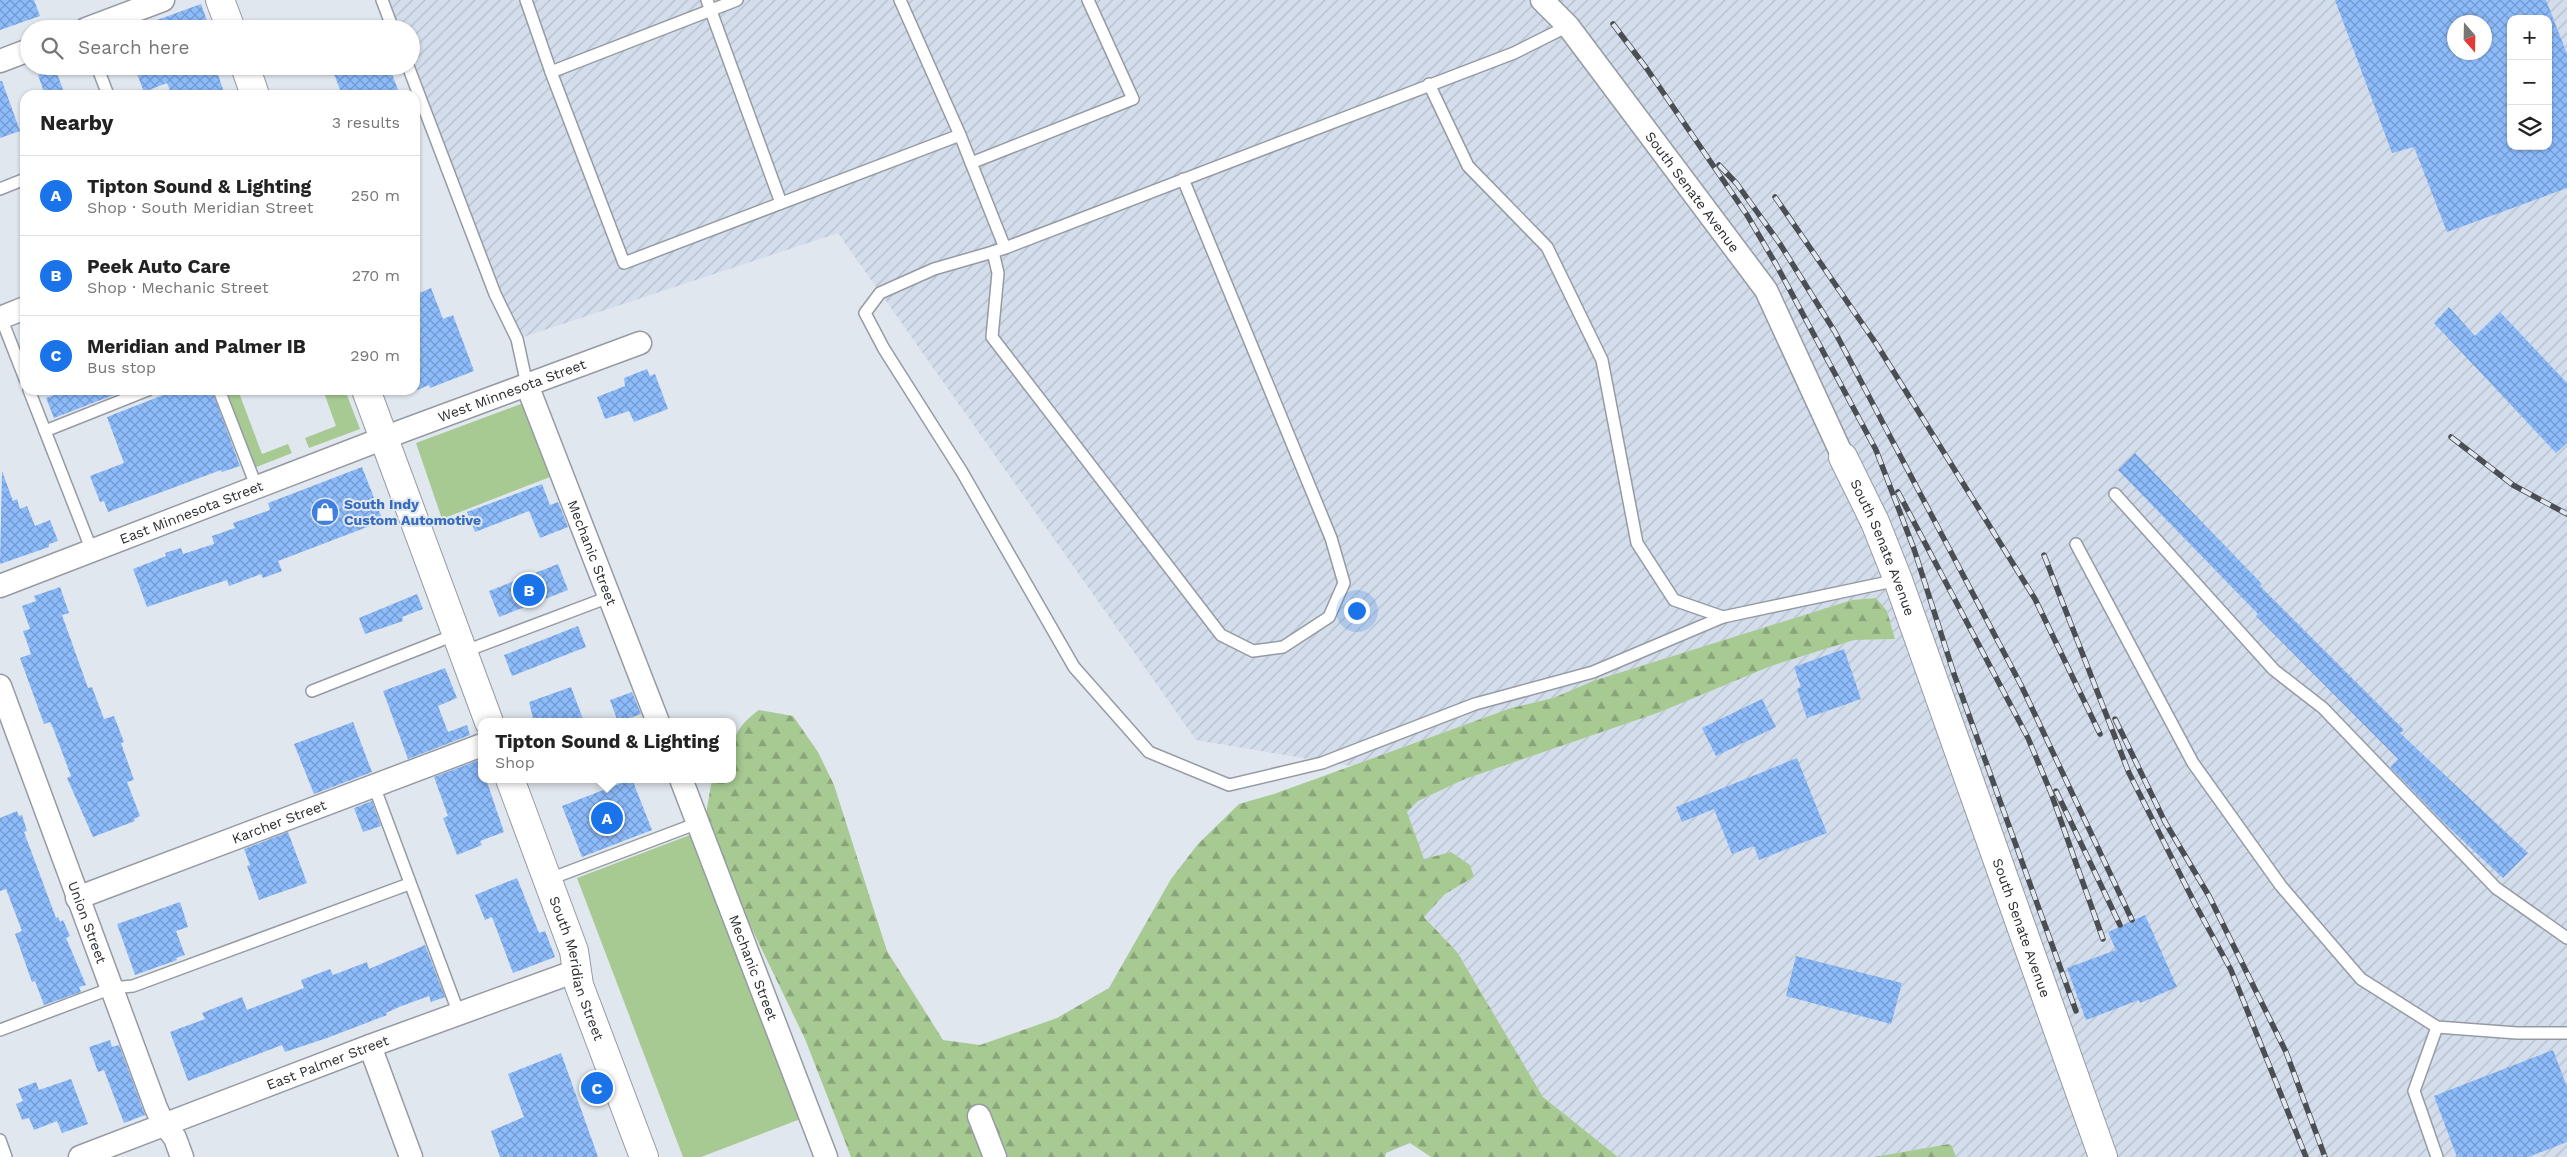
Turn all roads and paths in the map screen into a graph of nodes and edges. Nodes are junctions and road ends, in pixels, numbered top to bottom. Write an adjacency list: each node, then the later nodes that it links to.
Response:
1 (163, 0): 10 (street)
2 (220, 0): 11 (main road)
3 (382, 0): 12 (lane)
4 (526, 0): 16 (lane)
5 (737, 0): 9 (lane)
6 (900, 0): 25 (lane)
7 (1088, 0): 26 (lane)
8 (1542, 0): 13 (street, South Senate Avenue)
9 (708, 5): 16 (lane); 30 (lane)
10 (110, 20)
11 (228, 20)
12 (390, 20)
13 (1568, 26): 20 (lane); 44 (street, South Senate Avenue)
14 (20, 53): 15 (street)
15 (0, 61)
16 (551, 72): 30 (lane)
17 (100, 75): 21 (lane)
18 (247, 75): 22 (main road)
19 (411, 75): 23 (lane)
20 (1429, 84): 27 (lane); 52 (lane)
21 (106, 90)
22 (252, 90)
23 (417, 90)
24 (420, 97): 37 (lane)
25 (960, 135): 26 (lane); 30 (lane)
26 (971, 163): 31 (lane)
27 (1183, 179): 31 (lane); 32 (lane)
28 (20, 181): 29 (lane)
29 (0, 189)
30 (782, 203)
31 (1005, 248): 32 (lane)
32 (993, 252): 52 (lane)
33 (20, 310): 34 (street)
34 (0, 316): 36 (lane)
35 (640, 343): 37 (street, West Minnesota Street)
36 (20, 366)
37 (527, 384): 43 (street, West Minnesota Street); 51 (street, Mechanic Street)
38 (31, 395): 42 (lane)
39 (135, 395): 42 (lane)
40 (221, 395): 45 (lane)
41 (368, 395): 43 (main road)
42 (45, 431): 48 (lane)
43 (384, 438): 45 (street, East Minnesota Street); 53 (main road)
44 (1843, 457): 49 (main road, South Senate Avenue)
45 (256, 488): 48 (street, East Minnesota Street)
46 (2114, 494): 66 (lane)
47 (2076, 544): 70 (lane)
48 (92, 551): 50 (street, East Minnesota Street)
49 (1898, 580): 52 (lane); 84 (main road, South Senate Avenue)
50 (0, 586)
51 (610, 597): 53 (lane); 57 (street, Mechanic Street)
52 (1723, 617)
53 (460, 643): 55 (lane); 56 (main road)
54 (0, 686): 65 (street, Union Street)
55 (312, 691)
56 (488, 718)
57 (656, 718)
58 (478, 747): 61 (street, Karcher Street)
59 (511, 783): 63 (main road, South Meridian Street)
60 (683, 783): 62 (street, Mechanic Street)
61 (374, 786): 64 (lane); 65 (street, Karcher Street)
62 (698, 823): 63 (lane); 82 (street, Mechanic Street)
63 (547, 880): 67 (main road, South Meridian Street)
64 (409, 884): 68 (lane); 69 (lane)
65 (77, 898): 68 (street, Union Street)
66 (2567, 938)
67 (576, 971): 69 (street, East Palmer Street); 81 (main road, South Meridian Street)
68 (112, 988): 71 (lane); 75 (street, Union Street)
69 (459, 1014): 73 (street, East Palmer Street)
70 (2437, 1026): 72 (lane); 85 (lane)
71 (0, 1030)
72 (2567, 1033)
73 (370, 1046): 75 (street, East Palmer Street); 80 (street)
74 (980, 1116): 83 (street)
75 (165, 1125): 78 (street, East Palmer Street); 79 (street, Union Street)
76 (0, 1140): 77 (lane)
77 (6, 1157)
78 (80, 1157)
79 (182, 1157)
80 (411, 1157)
81 (644, 1157)
82 (826, 1157)
83 (995, 1157)
84 (2103, 1157)
85 (2437, 1157)

